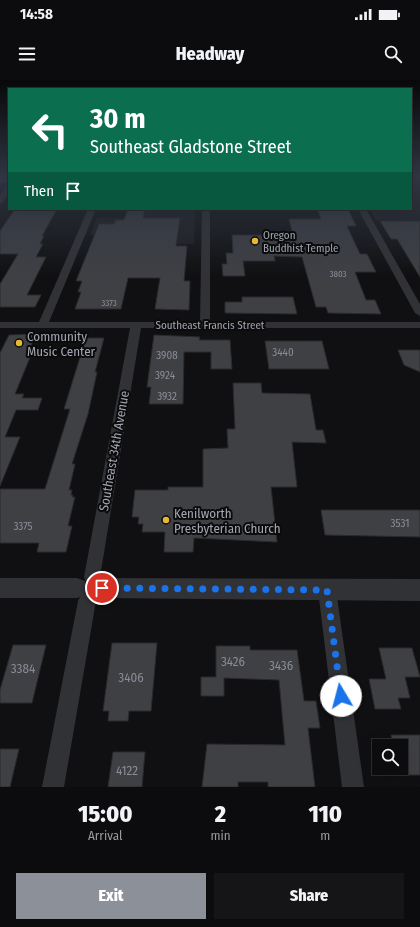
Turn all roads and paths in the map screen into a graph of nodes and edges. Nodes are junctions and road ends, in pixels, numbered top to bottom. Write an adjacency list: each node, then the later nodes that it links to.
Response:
1 (92, 210): 5 (street)
2 (206, 210): 7 (street)
3 (363, 210): 4 (street)
4 (420, 313)
5 (43, 325): 6 (street, Southeast Francis Street); 9 (street, Southeast Francis Street)
6 (136, 325): 7 (street, Southeast Francis Street); 11 (street, Southeast 34th Avenue)
7 (205, 325): 8 (street, Southeast Francis Street)
8 (420, 325)
9 (0, 326)
10 (0, 588): 11 (street)
11 (90, 589): 12 (street); 14 (street, Southeast 34th Avenue)
12 (327, 590): 13 (street); 15 (street)
13 (420, 590)
14 (53, 787)
15 (353, 787)

